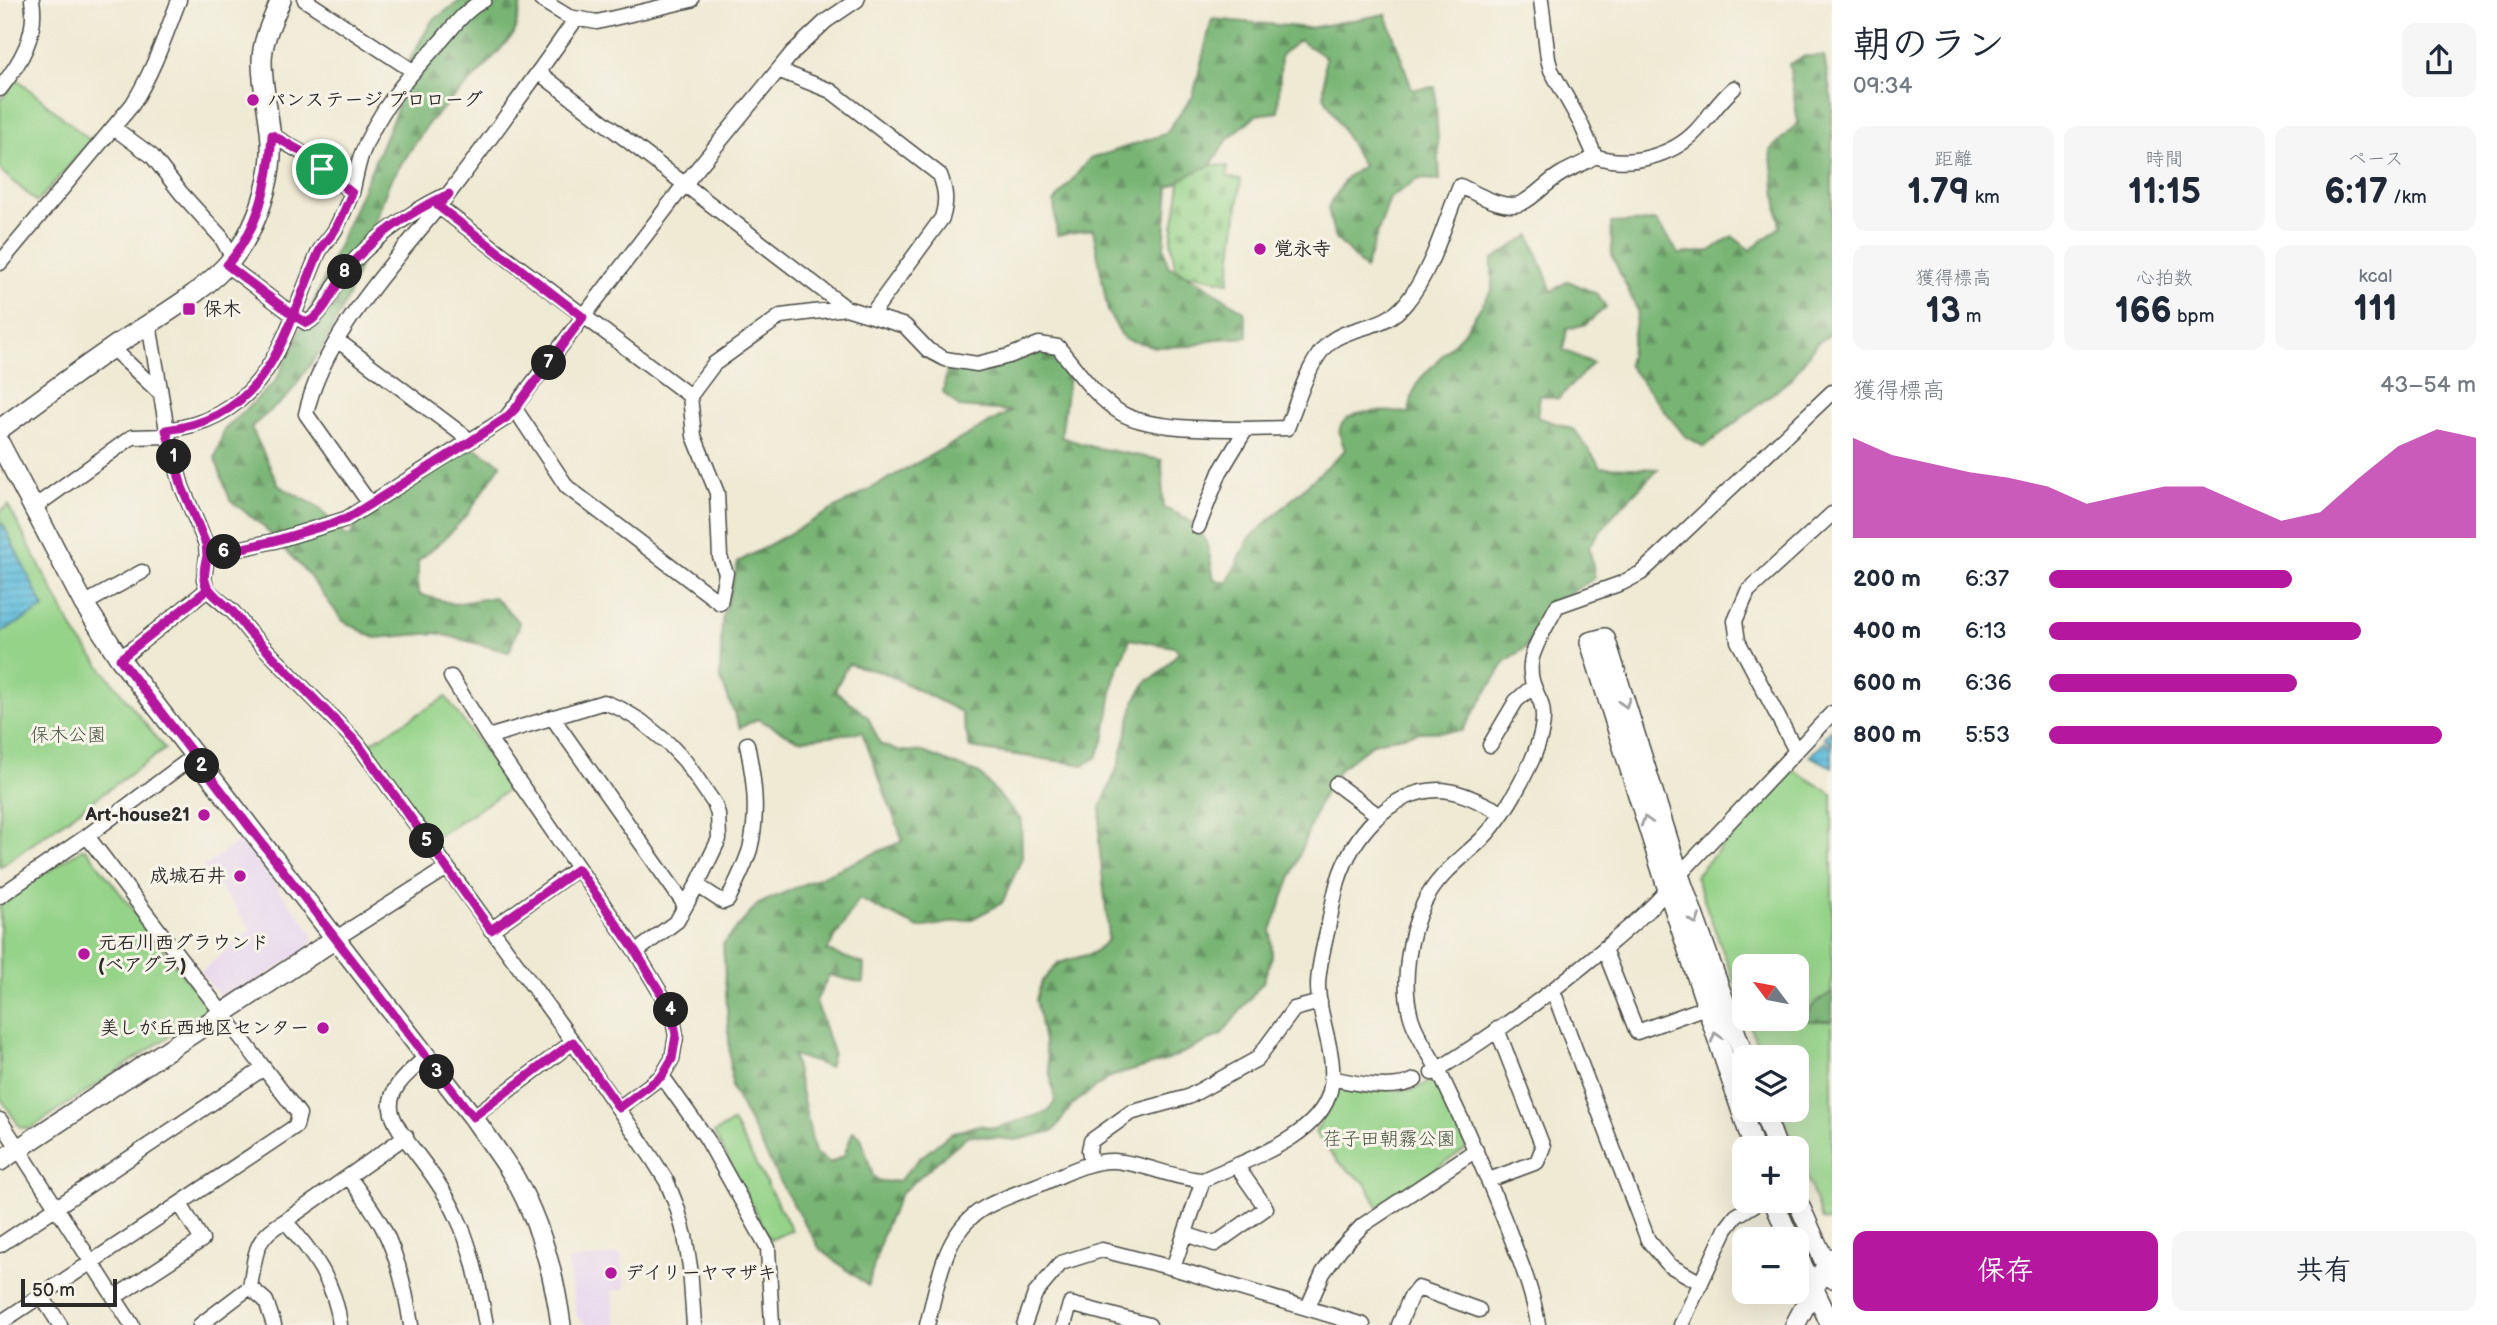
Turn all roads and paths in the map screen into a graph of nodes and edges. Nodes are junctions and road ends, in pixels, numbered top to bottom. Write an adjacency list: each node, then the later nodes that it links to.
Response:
1 (32, 0): 15 (street)
2 (179, 0): 16 (street)
3 (281, 0): 17 (street)
4 (305, 0): 12 (street)
5 (484, 0): 12 (street)
6 (541, 0): 10 (street)
7 (691, 0): 10 (street)
8 (857, 0): 11 (street)
9 (1541, 0): 18 (street)
10 (576, 19): 13 (street)
11 (778, 70): 19 (street); 26 (street)
12 (413, 71): 20 (street)
13 (538, 72): 19 (street); 21 (street)
14 (1734, 88): 18 (street)
15 (0, 89)
16 (114, 128): 23 (street); 24 (street)
17 (272, 135): 20 (street); 23 (street)
18 (1595, 156): 37 (street)
19 (684, 185): 25 (street); 27 (street)
20 (352, 193): 28 (street)
21 (449, 194): 22 (street); 28 (street)
22 (438, 206): 27 (street); 30 (street)
23 (230, 261): 28 (street); 29 (street)
24 (0, 263)
25 (846, 308): 26 (street); 34 (street)
26 (871, 315): 37 (street)
27 (583, 317): 34 (street); 35 (street)
28 (299, 318): 38 (street)
29 (149, 324): 31 (street); 33 (street)
30 (337, 340): 39 (street); 41 (street)
31 (112, 348): 33 (street); 36 (street)
32 (1832, 392): 51 (street)
33 (161, 394): 38 (street)
34 (691, 396): 35 (street)
35 (515, 409): 39 (street)
36 (0, 429)
37 (1246, 429): 44 (street)
38 (167, 433): 42 (street); 45 (street)
39 (471, 441): 41 (street)
40 (0, 444): 42 (street)
41 (370, 504): 45 (street)
42 (33, 508): 48 (street)
43 (1832, 514): 57 (street)
44 (1198, 527)
45 (207, 556): 47 (street)
46 (142, 572): 48 (street)
47 (207, 590): 49 (street); 63 (street)
48 (84, 604): 49 (street)
49 (120, 659): 58 (street)
50 (450, 677): 54 (street)
51 (1533, 686): 56 (street); 60 (street)
52 (1832, 713): 57 (street)
53 (552, 717): 54 (street); 66 (street); 68 (street)
54 (488, 737): 64 (street)
55 (747, 744): 66 (street)
56 (1490, 745)
57 (1796, 751): 65 (street)
58 (194, 756): 62 (street); 70 (street)
59 (1336, 784): 61 (street)
60 (1503, 813): 61 (street); 82 (street)
61 (1379, 816): 74 (street)
62 (87, 836): 67 (street); 76 (street)
63 (447, 867): 69 (street); 70 (street)
64 (578, 869): 69 (street); 72 (street)
65 (1674, 883): 65 (street, one-way to 65); 71 (street); 75 (street); 79 (street, one-way to 79)
66 (697, 885): 68 (street)
67 (0, 895)
68 (685, 905): 72 (street)
69 (491, 930): 78 (street)
70 (335, 939): 76 (street); 80 (street)
71 (1604, 948): 73 (street); 75 (street)
72 (636, 952): 83 (street)
73 (1553, 991): 77 (street); 110 (street)
74 (1321, 1002): 84 (street); 94 (street)
75 (1706, 1007): 90 (street, one-way to 75)
76 (223, 1014): 81 (street); 91 (street)
77 (1497, 1029): 82 (street); 98 (street)
78 (573, 1042): 86 (street); 87 (street)
79 (1739, 1045)
80 (426, 1057): 87 (street); 89 (street)
81 (264, 1068): 99 (street); 100 (street)
82 (1435, 1071): 92 (street)
83 (662, 1076): 86 (street); 127 (street)
84 (1331, 1078): 85 (street); 95 (street)
85 (1415, 1080)
86 (619, 1108): 126 (street)
87 (473, 1117): 125 (street)
88 (0, 1120): 91 (street)
89 (406, 1136): 96 (street); 124 (street)
90 (1750, 1136)
91 (18, 1148): 93 (street); 100 (street)
92 (1476, 1150): 98 (street); 115 (street)
93 (0, 1161)
94 (1091, 1163): 97 (street); 128 (street)
95 (1236, 1165): 97 (street); 104 (street)
96 (349, 1177): 103 (street); 123 (street)
97 (1203, 1180): 104 (street)
98 (1489, 1180): 134 (street)
99 (180, 1204): 106 (street); 114 (street)
100 (56, 1207): 105 (street); 106 (street)
101 (1741, 1213): 110 (street)
102 (1804, 1213): 107 (street)
103 (285, 1221): 111 (street); 122 (street)
104 (1185, 1234): 108 (street)
105 (0, 1245)
106 (91, 1261): 113 (street); 114 (street)
107 (1830, 1266): 112 (street)
108 (1173, 1268): 115 (street); 129 (street)
109 (1809, 1280): 112 (street)
110 (1701, 1283): 135 (street)
111 (250, 1287): 120 (street); 121 (street)
112 (1813, 1289): 136 (street); 137 (street)
113 (41, 1295): 117 (street); 118 (street)
114 (114, 1297): 119 (street)
115 (1308, 1307): 132 (street)
116 (1479, 1310): 133 (street)
117 (0, 1323)
118 (60, 1325)
119 (132, 1325)
120 (200, 1325)
121 (274, 1325)
122 (340, 1325)
123 (411, 1325)
124 (486, 1325)
125 (561, 1325)
126 (694, 1325)
127 (772, 1325)
128 (927, 1325)
129 (1024, 1325)
130 (1064, 1325): 131 (street)
131 (1149, 1325)
132 (1363, 1325)
133 (1399, 1325)
134 (1538, 1325)
135 (1681, 1325)
136 (1795, 1325)
137 (1831, 1325)

